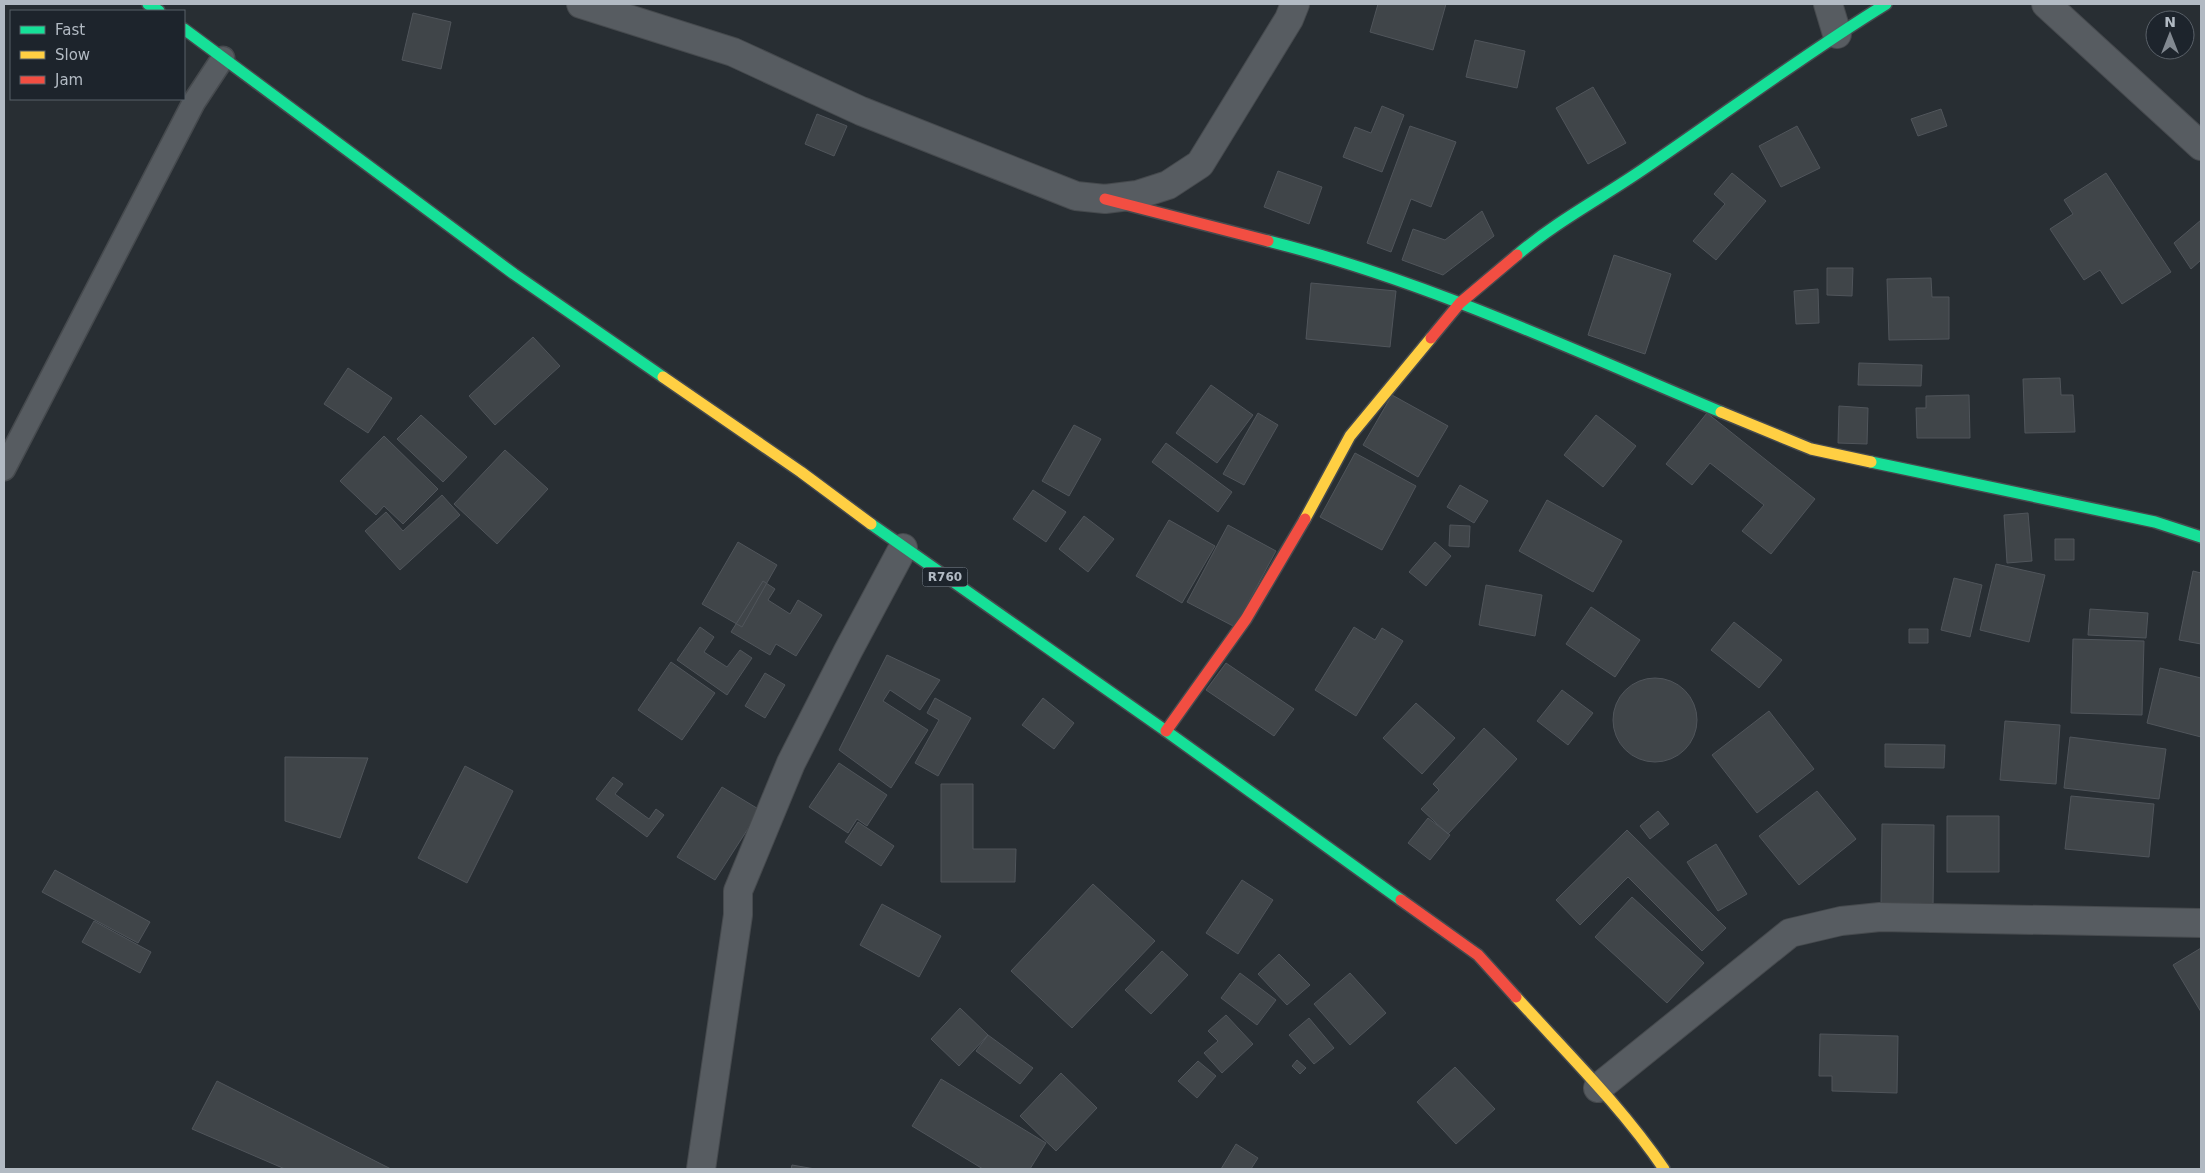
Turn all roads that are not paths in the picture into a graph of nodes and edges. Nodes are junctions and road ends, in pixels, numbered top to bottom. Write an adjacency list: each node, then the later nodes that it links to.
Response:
1 (581, 4): 10 (street)
2 (1295, 4): 10 (street)
3 (1828, 4): 7 (street)
4 (1886, 4): 7 (street)
5 (2046, 4): 9 (street)
6 (185, 30): 8 (street, R760)
7 (1836, 34): 11 (street)
8 (223, 58): 12 (lane); 14 (street, R760)
9 (2201, 146)
10 (1105, 199): 11 (street)
11 (1460, 304): 13 (street); 15 (street)
12 (4, 468)
13 (2201, 537)
14 (903, 548): 15 (street, R760); 18 (street)
15 (1166, 731): 17 (street, R760)
16 (2201, 923): 17 (street)
17 (1598, 1088): 19 (street, R760)
18 (701, 1169)
19 (1664, 1169)

